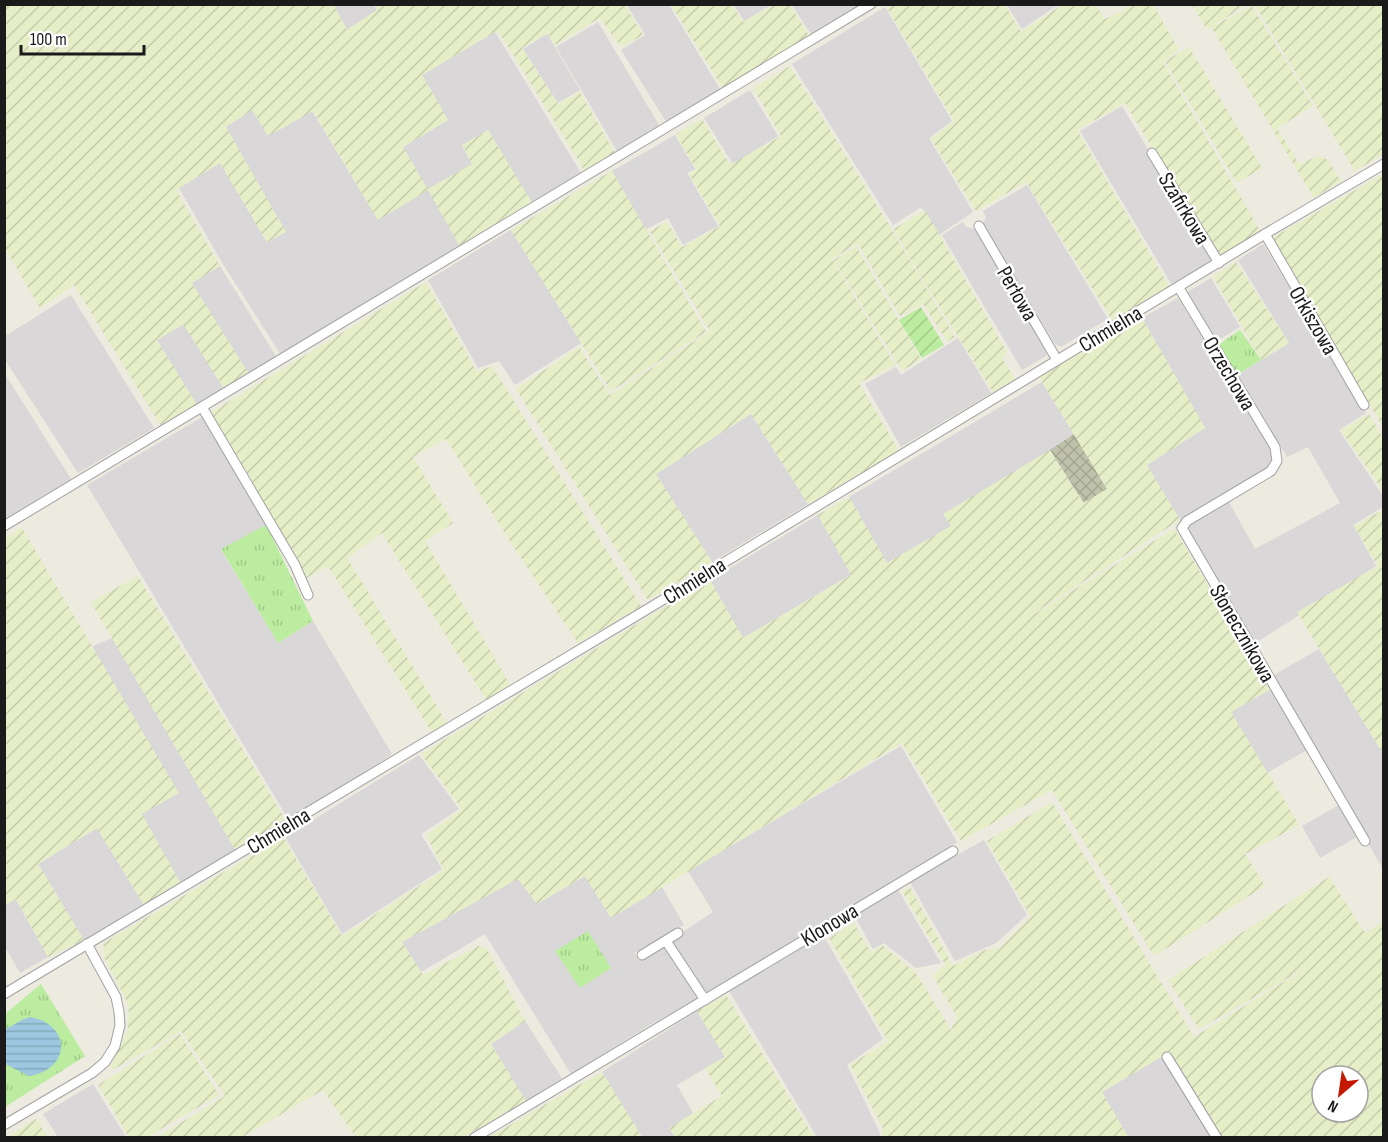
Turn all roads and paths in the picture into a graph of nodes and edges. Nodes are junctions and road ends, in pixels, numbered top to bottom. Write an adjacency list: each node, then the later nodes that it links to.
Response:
1 (871, 4): 10 (street)
2 (1152, 153): 6 (street, Szafirkowa)
3 (1383, 165): 5 (street, Chmielna)
4 (979, 226): 8 (street, Perłowa)
5 (1265, 234): 6 (street, Chmielna); 9 (street, Orkiszowa)
6 (1219, 263): 7 (street, Chmielna)
7 (1179, 288): 8 (street, Chmielna); 11 (street, Orzechowa)
8 (1057, 360): 18 (street, Chmielna)
9 (1365, 405)
10 (202, 408): 12 (street); 13 (street)
11 (1277, 461): 14 (street, Słonecznikowa)
12 (4, 526)
13 (308, 596)
14 (1365, 841)
15 (953, 851): 21 (street, Klonowa)
16 (678, 933): 17 (street)
17 (666, 941): 19 (street); 21 (street)
18 (87, 944): 20 (street, Chmielna); 23 (street)
19 (642, 955)
20 (4, 994)
21 (705, 1000): 24 (street, Klonowa)
22 (1167, 1057): 25 (street)
23 (4, 1125)
24 (474, 1137)
25 (1217, 1137)

